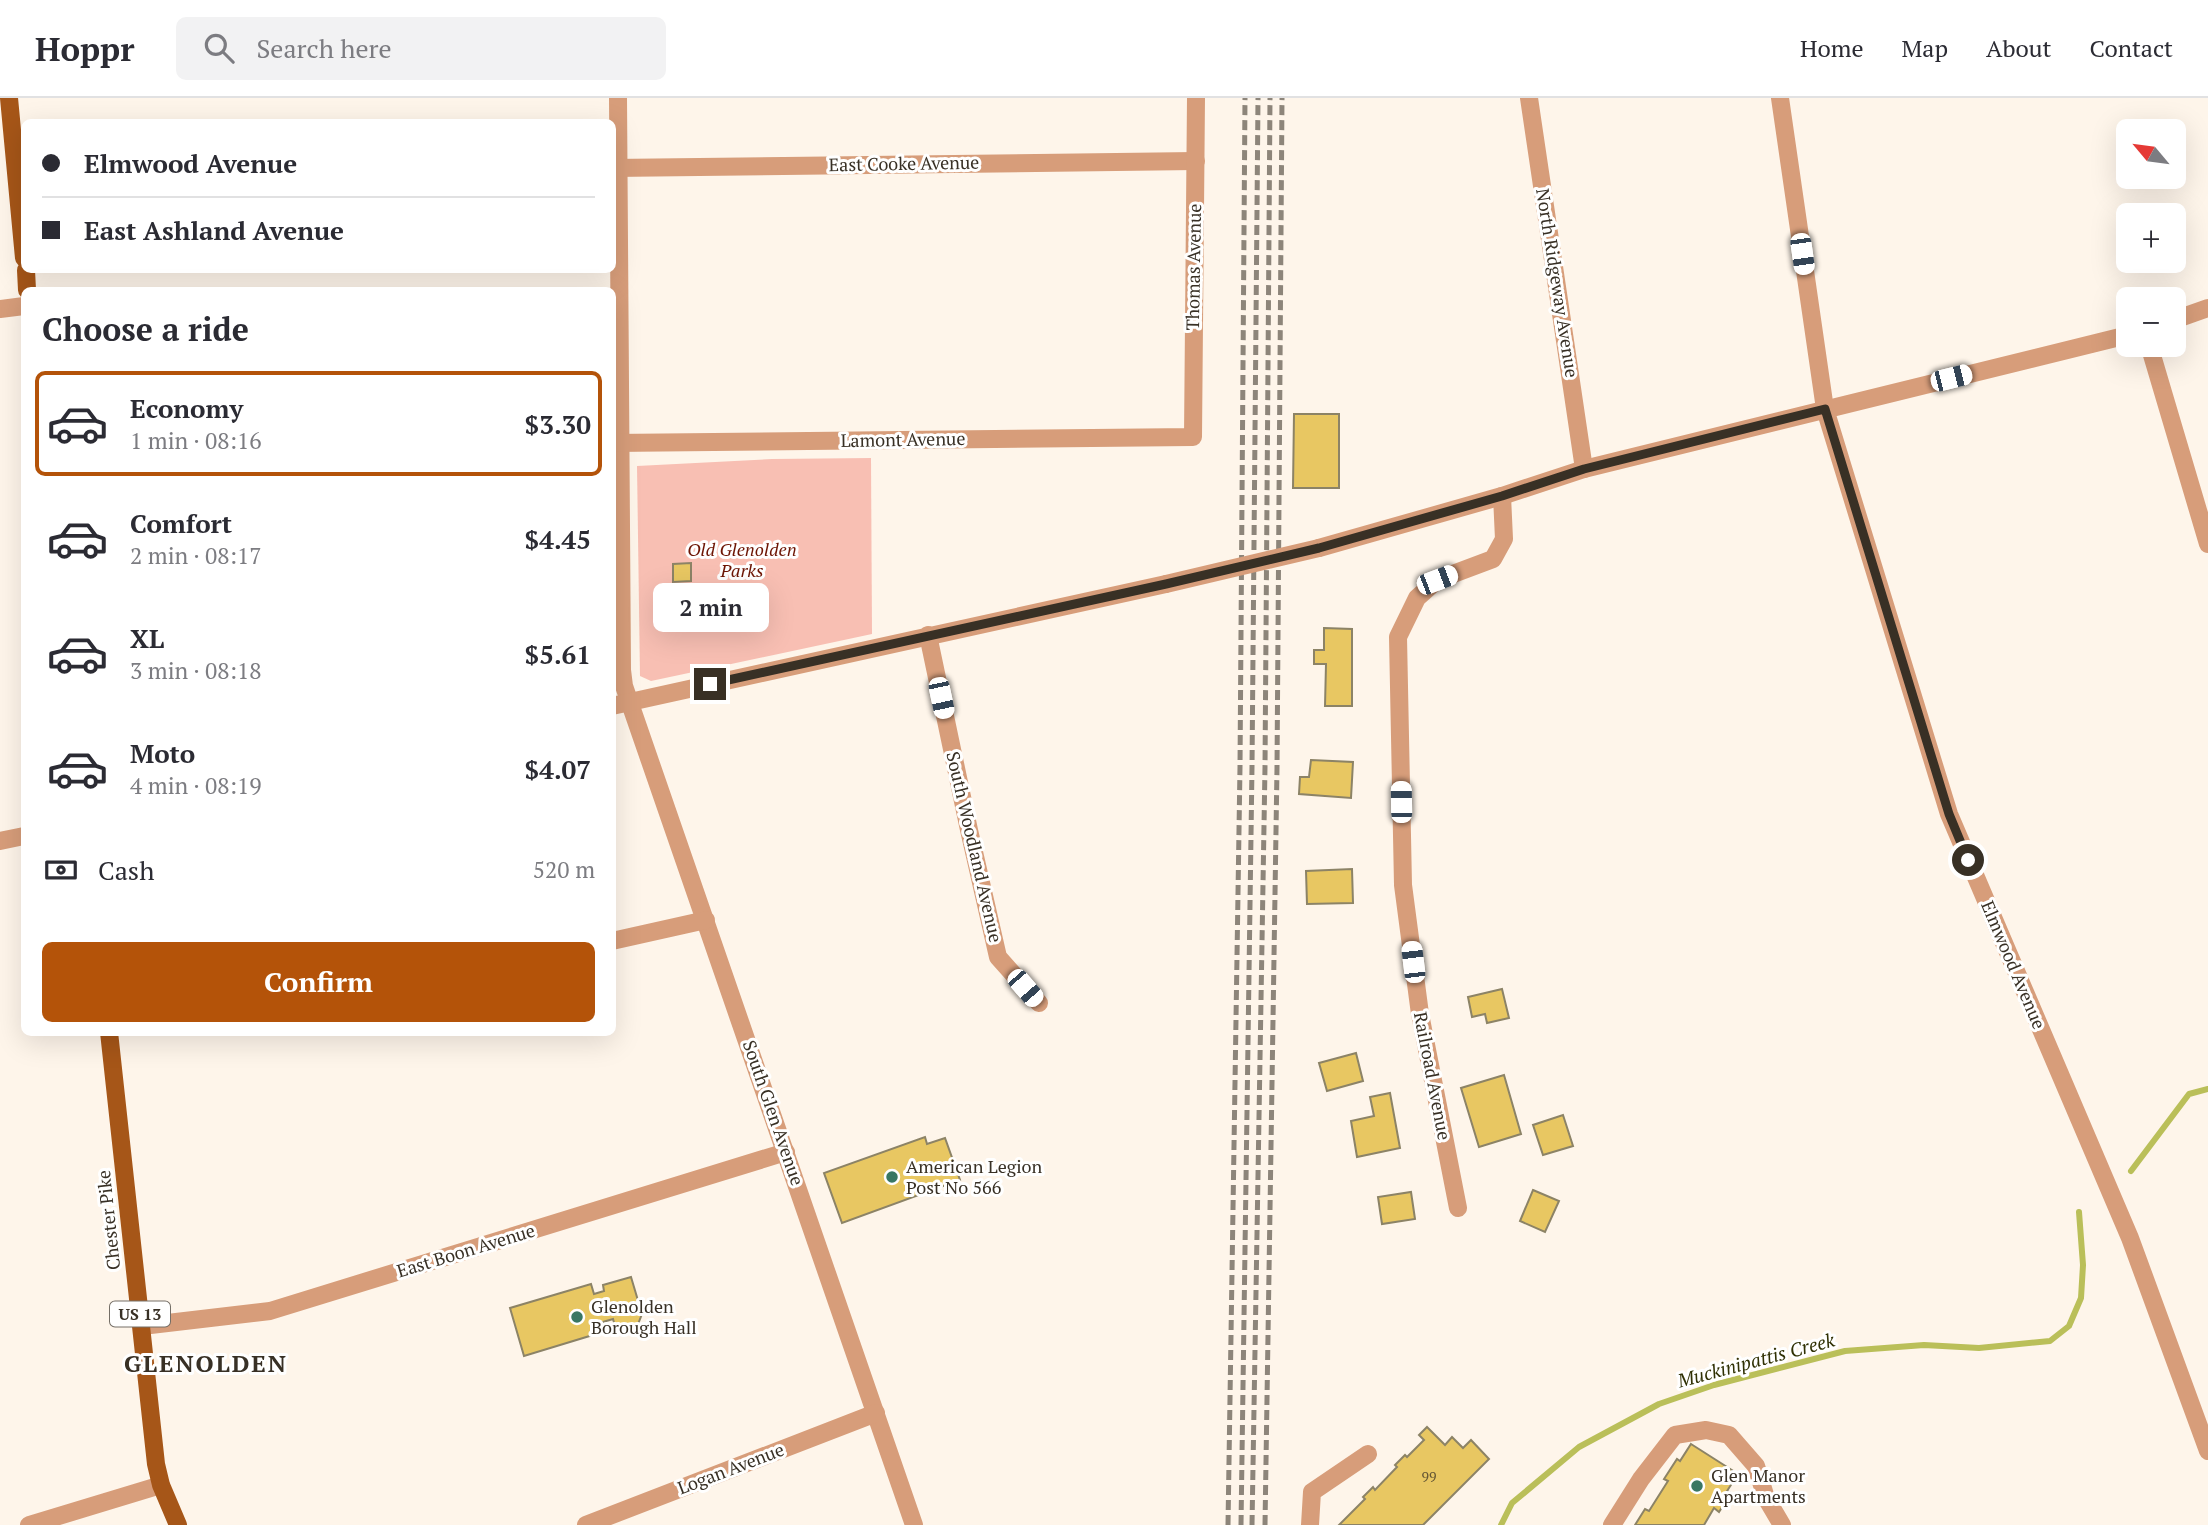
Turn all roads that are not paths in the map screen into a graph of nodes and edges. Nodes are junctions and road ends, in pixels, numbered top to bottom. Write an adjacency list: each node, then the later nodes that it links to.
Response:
1 (9, 98): 9 (main road)
2 (618, 98): 6 (street, South Glen Avenue)
3 (1196, 98): 7 (street, Thomas Avenue)
4 (1529, 98): 19 (street, North Ridgeway Avenue)
5 (1780, 98): 16 (street, Elmwood Avenue)
6 (616, 145)
7 (1196, 161): 8 (street, East Cooke Avenue); 17 (street, Thomas Avenue)
8 (616, 168)
9 (21, 174)
10 (21, 306): 11 (street)
11 (0, 309)
12 (2208, 309): 13 (street)
13 (2186, 316)
14 (2116, 338): 16 (street)
15 (2153, 357): 21 (street)
16 (1825, 409): 19 (street); 34 (street, Elmwood Avenue)
17 (1193, 437): 18 (street, Lamont Avenue)
18 (616, 443): 23 (street, South Glen Avenue)
19 (1584, 469): 20 (street)
20 (1502, 496): 22 (street, bridge); 31 (street, Railroad Avenue)
21 (2208, 544)
22 (928, 635): 23 (street); 28 (street, South Woodland Avenue)
23 (621, 704): 26 (street, South Glen Avenue)
24 (21, 837): 25 (street)
25 (0, 841)
26 (706, 920): 27 (street); 30 (street, South Glen Avenue)
27 (616, 940)
28 (1039, 1003)
29 (109, 1036): 32 (main road, Chester Pike / US 13)
30 (786, 1152): 32 (street, East Boon Avenue); 33 (street, South Glen Avenue)
31 (1458, 1208)
32 (142, 1326): 36 (main road, Chester Pike / US 13)
33 (876, 1413): 39 (street, Logan Avenue); 40 (street, South Glen Avenue)
34 (2208, 1451)
35 (1368, 1454): 41 (street)
36 (161, 1485): 37 (street); 38 (main road, Chester Pike / US 13)
37 (29, 1525)
38 (178, 1525)
39 (586, 1525)
40 (914, 1525)
41 (1310, 1525)
42 (1612, 1525): 43 (street)
43 (1782, 1525)

